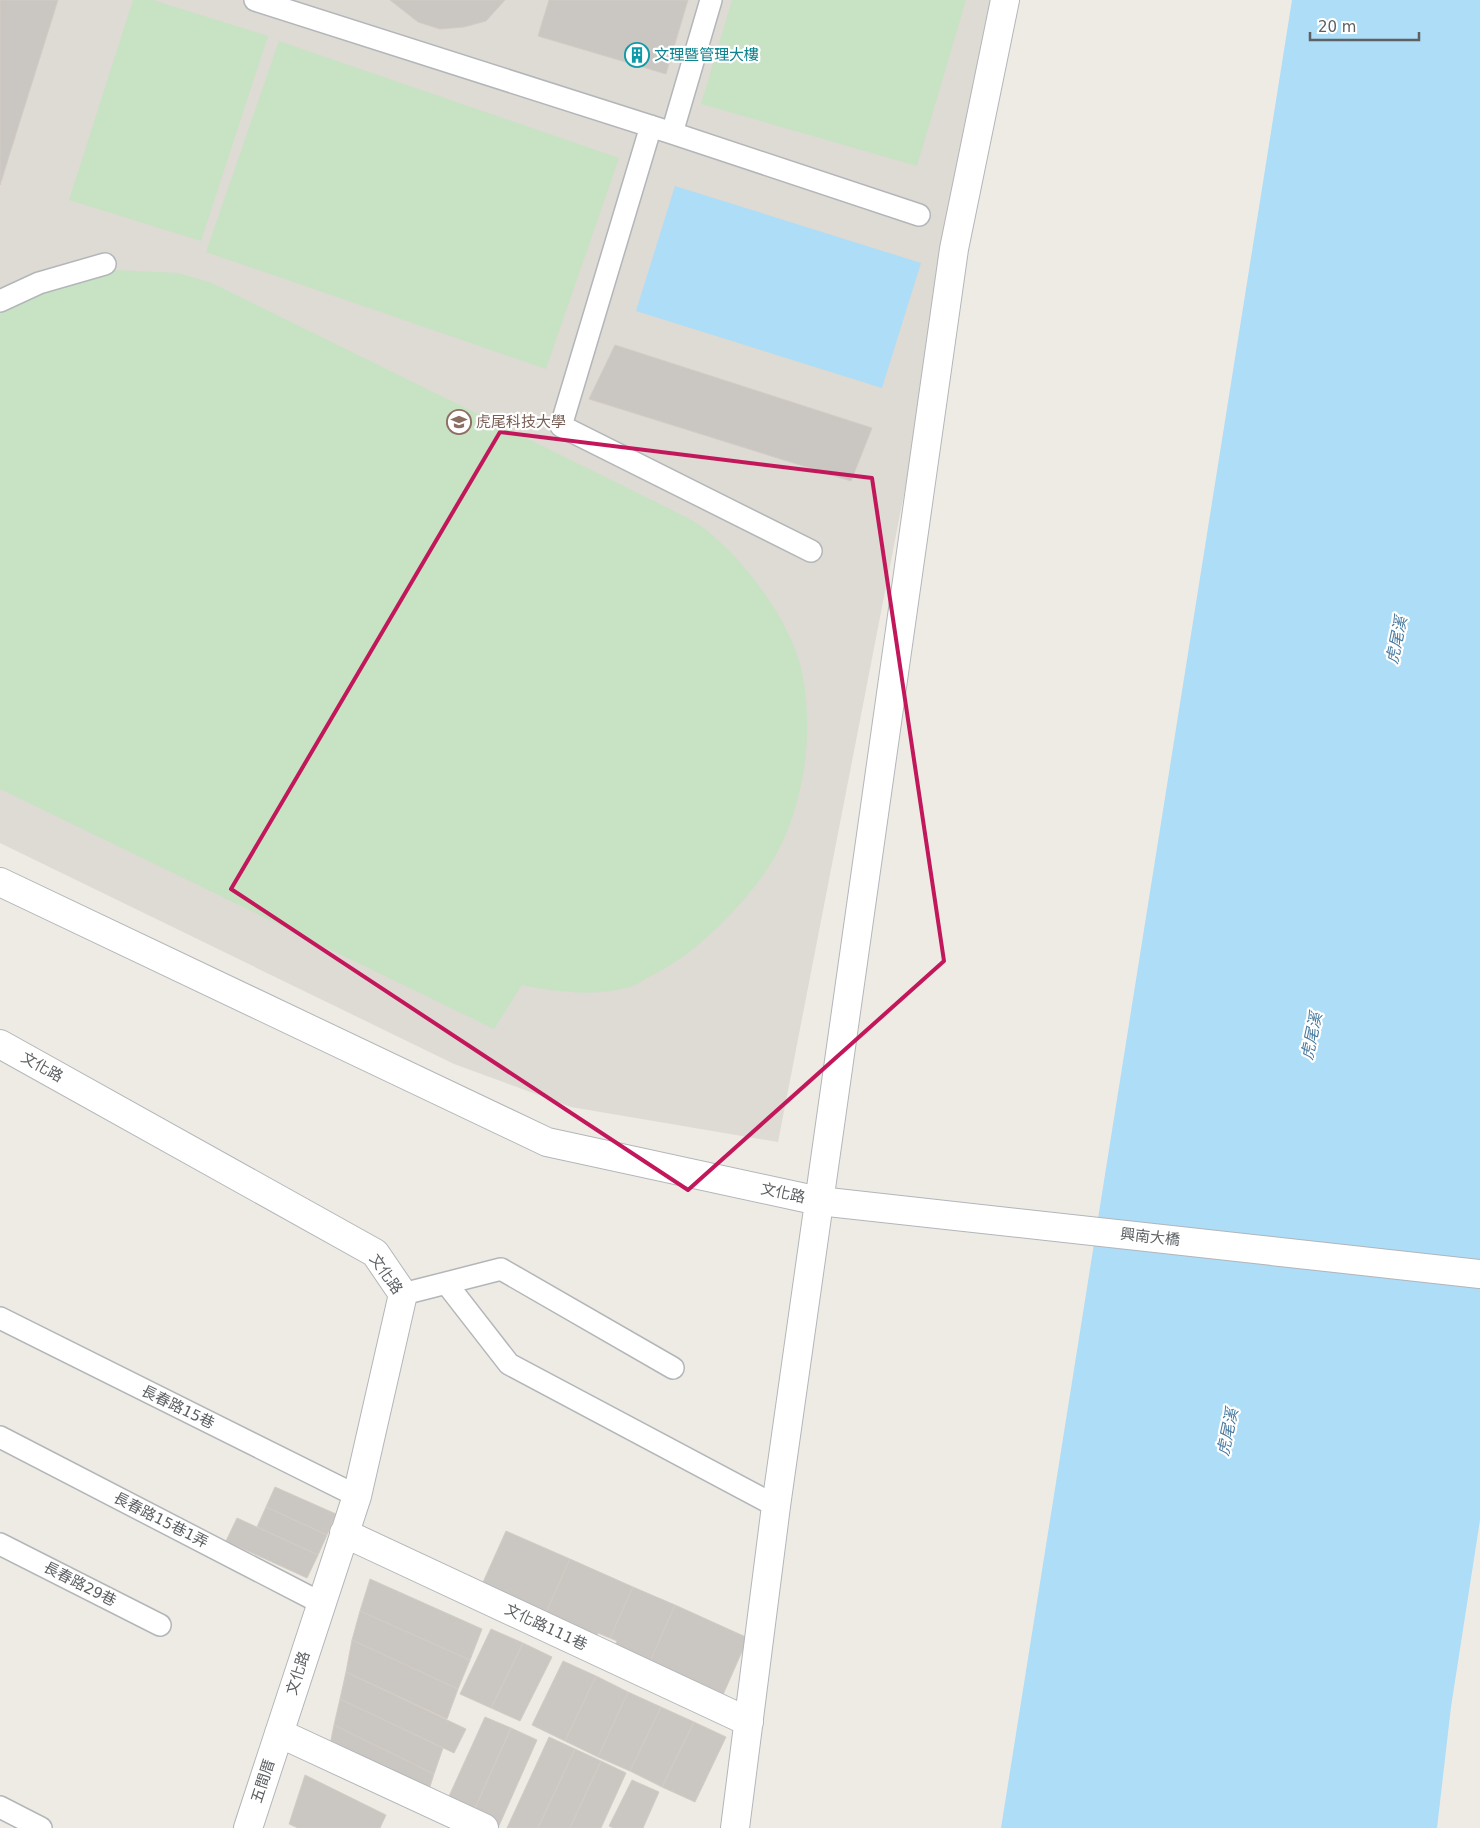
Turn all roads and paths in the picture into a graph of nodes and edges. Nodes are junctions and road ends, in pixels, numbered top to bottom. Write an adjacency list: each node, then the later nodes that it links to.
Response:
1 (255, 0): 4 (lane)
2 (711, 0): 6 (lane)
3 (1005, 0): 13 (street)
4 (295, 6): 5 (lane)
5 (651, 126): 6 (lane); 10 (lane)
6 (672, 133): 7 (lane)
7 (920, 215)
8 (105, 264): 9 (lane)
9 (0, 301)
10 (811, 551)
11 (0, 882): 13 (street, 文化路)
12 (0, 1044): 16 (street, 文化路)
13 (819, 1201): 14 (street, 興南大橋); 21 (street)
14 (1480, 1274)
15 (446, 1283): 16 (lane); 18 (lane); 21 (lane)
16 (404, 1294): 20 (street, 文化路)
17 (0, 1318): 20 (lane, 長春路15巷)
18 (673, 1368)
19 (0, 1437): 24 (lane, 長春路15巷1弄)
20 (356, 1496): 22 (street, 文化路)
21 (776, 1506): 26 (street)
22 (344, 1533): 24 (street, 文化路); 26 (street, 文化路111巷)
23 (0, 1544): 25 (lane, 長春路29巷)
24 (321, 1603): 27 (street, 文化路)
25 (160, 1625)
26 (749, 1722): 32 (street)
27 (278, 1733): 30 (street, 五間厝); 31 (street)
28 (0, 1807): 29 (lane)
29 (42, 1828)
30 (248, 1828)
31 (484, 1828)
32 (735, 1828)

